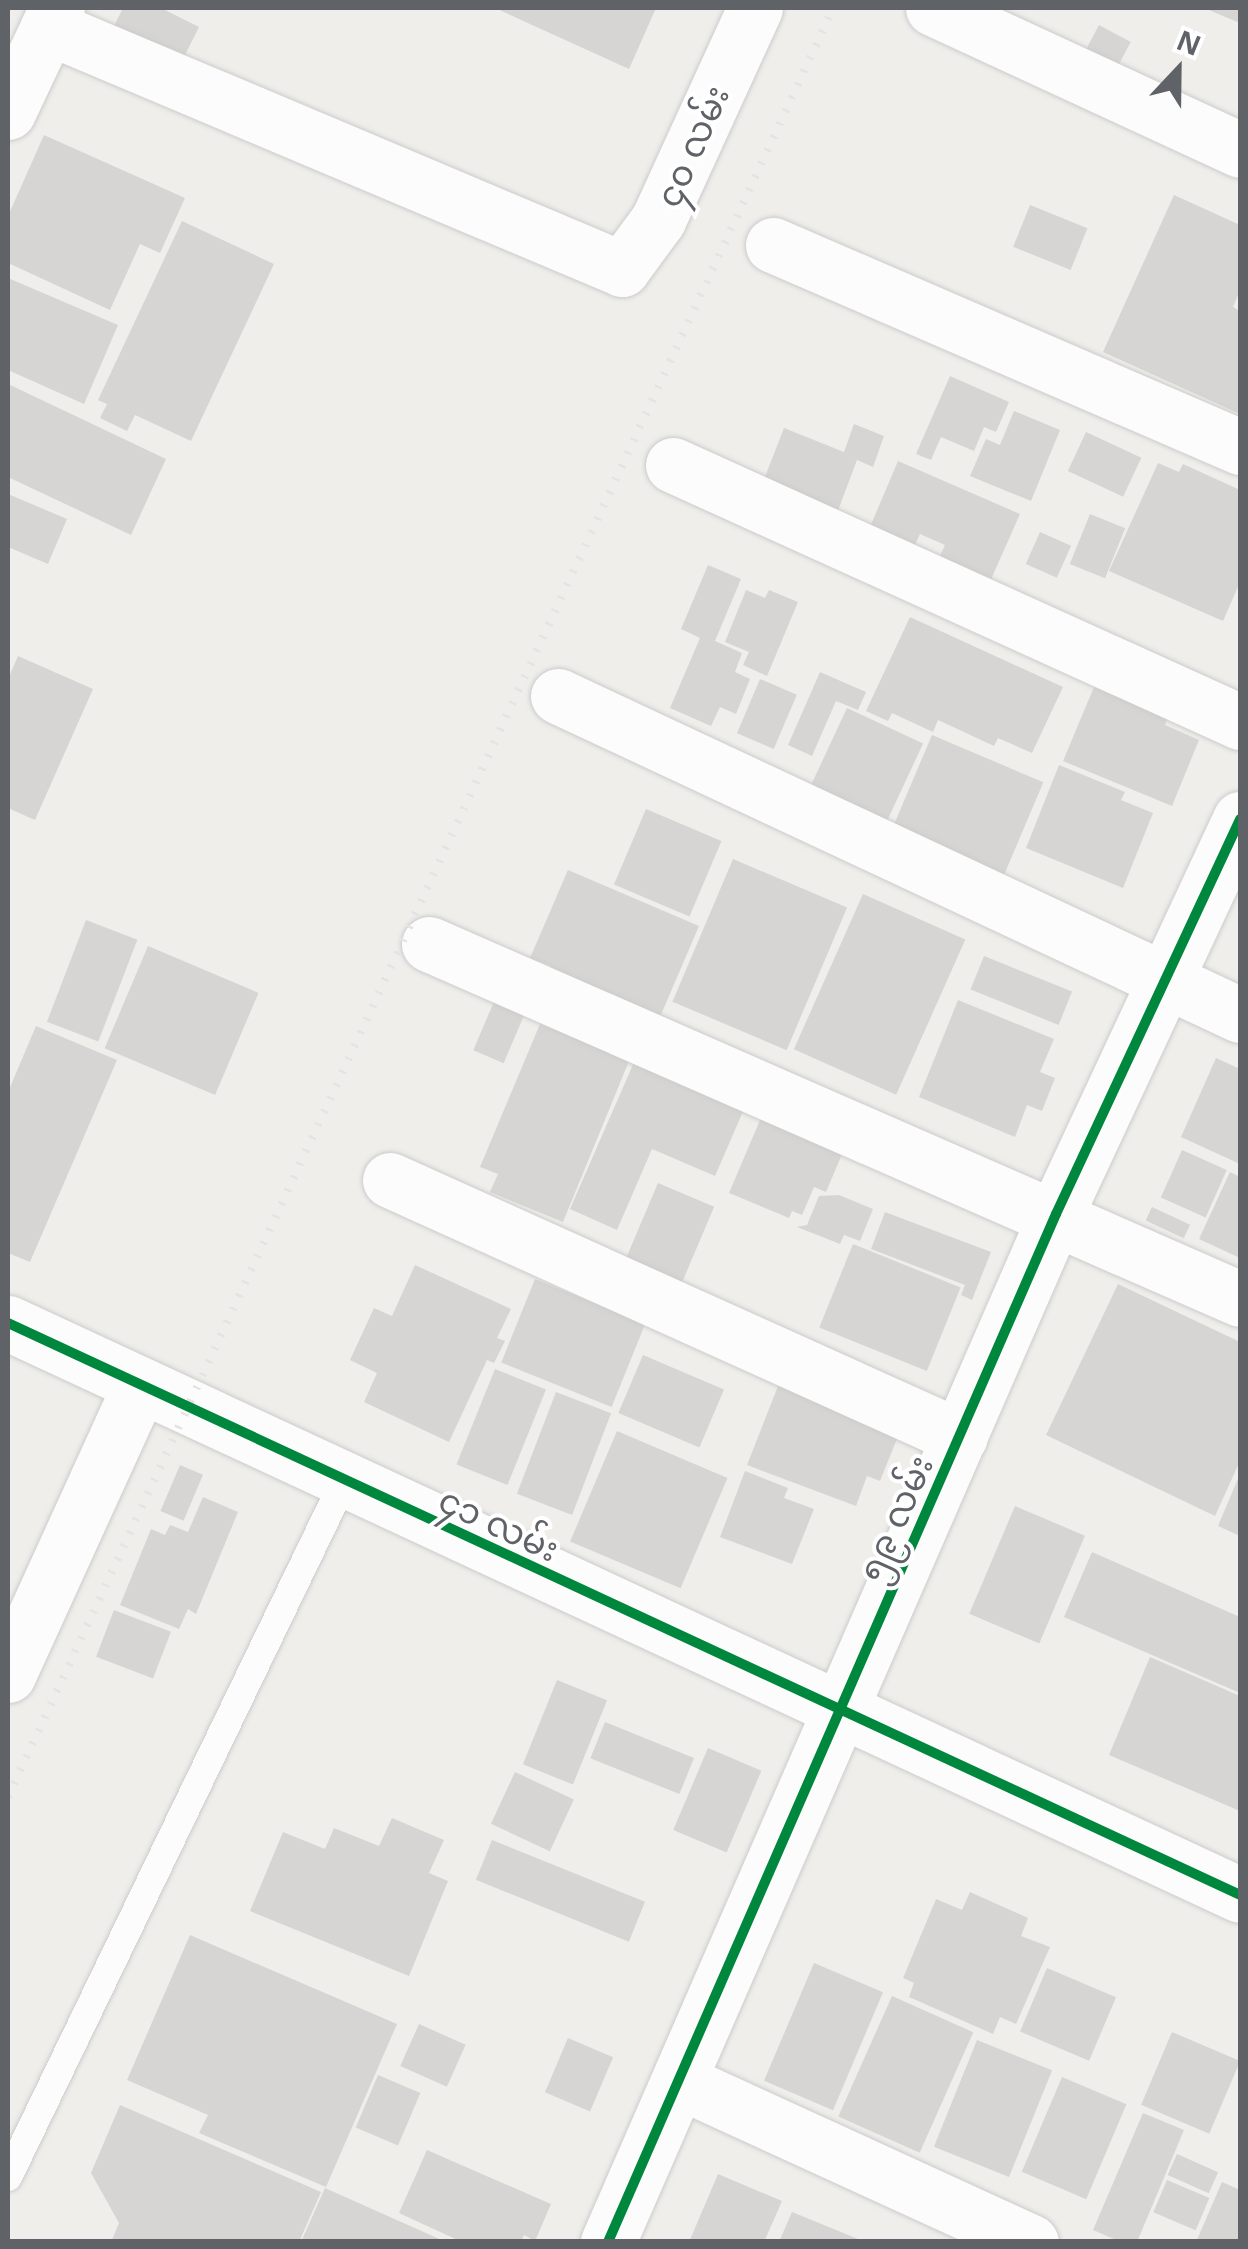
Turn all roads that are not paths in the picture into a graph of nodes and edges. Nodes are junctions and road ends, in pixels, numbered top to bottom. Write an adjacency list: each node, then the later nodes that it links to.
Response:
1 (755, 8): 3 (street, ၄၀ လမ်း)
2 (933, 8): 5 (street)
3 (53, 17): 4 (street)
4 (8, 112)
5 (1240, 150)
6 (773, 245): 7 (street)
7 (1240, 447)
8 (673, 465): 10 (street)
9 (558, 696): 13 (street)
10 (1240, 722)
11 (1240, 819): 13 (street, ၅၉ လမ်း)
12 (428, 944): 16 (street)
13 (1164, 980): 14 (street); 16 (street, ၅၉ လမ်း)
14 (1240, 1015)
15 (390, 1180): 20 (street)
16 (1056, 1214): 17 (street); 20 (street, ၅၉ လမ်း)
17 (1240, 1300)
18 (8, 1324): 19 (street, ၄၁ လမ်း)
19 (140, 1385): 21 (street, ၄၁ လမ်း); 22 (street)
20 (960, 1437): 23 (street, ၅၉ လမ်း)
21 (344, 1481): 23 (street, ၄၁ လမ်း); 26 (lane)
22 (8, 1674)
23 (840, 1714): 24 (street, ၄၁ လမ်း); 25 (street, ၅၉ လမ်း)
24 (1240, 1895)
25 (679, 2080): 27 (street, ၅၉ လမ်း); 28 (street)
26 (8, 2176)
27 (608, 2242)
28 (1031, 2242)

